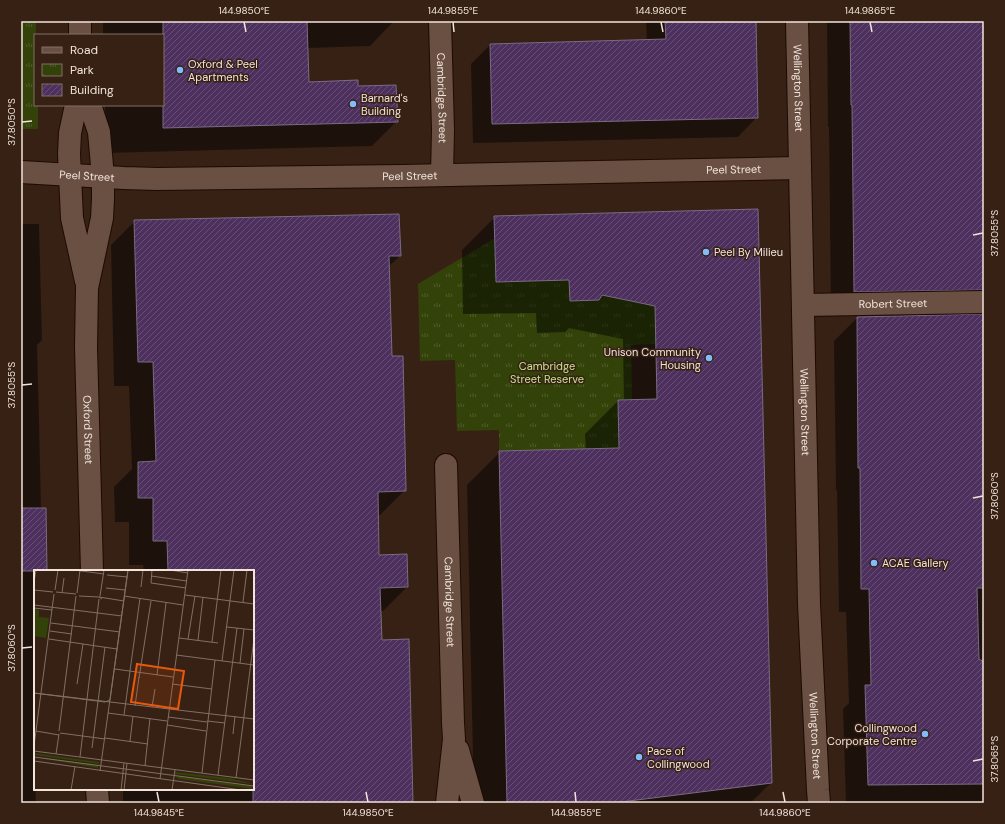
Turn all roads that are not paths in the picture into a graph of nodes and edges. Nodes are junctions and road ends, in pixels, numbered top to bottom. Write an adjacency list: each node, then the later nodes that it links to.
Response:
1 (80, 21): 4 (street)
2 (440, 21): 10 (street, Cambridge Street)
3 (796, 21): 7 (street, Wellington Street)
4 (80, 34)
5 (76, 106): 9 (street, Oxford Street)
6 (90, 106): 11 (street, Oxford Street)
7 (800, 168): 10 (street, Peel Street); 14 (street, Wellington Street)
8 (21, 172): 9 (street, Peel Street)
9 (70, 175): 11 (street, Peel Street); 12 (street, Oxford Street)
10 (442, 175): 11 (street, Peel Street)
11 (103, 177): 12 (street, Oxford Street)
12 (87, 288): 16 (street, Oxford Street)
13 (984, 302): 14 (street, Robert Street)
14 (803, 305): 22 (street, Wellington Street)
15 (446, 465): 17 (street, Cambridge Street)
16 (92, 570)
17 (454, 739): 20 (street, Cambridge Street); 21 (street, Cambridge Street)
18 (97, 790): 19 (street)
19 (98, 803)
20 (447, 803)
21 (473, 803)
22 (819, 803)

